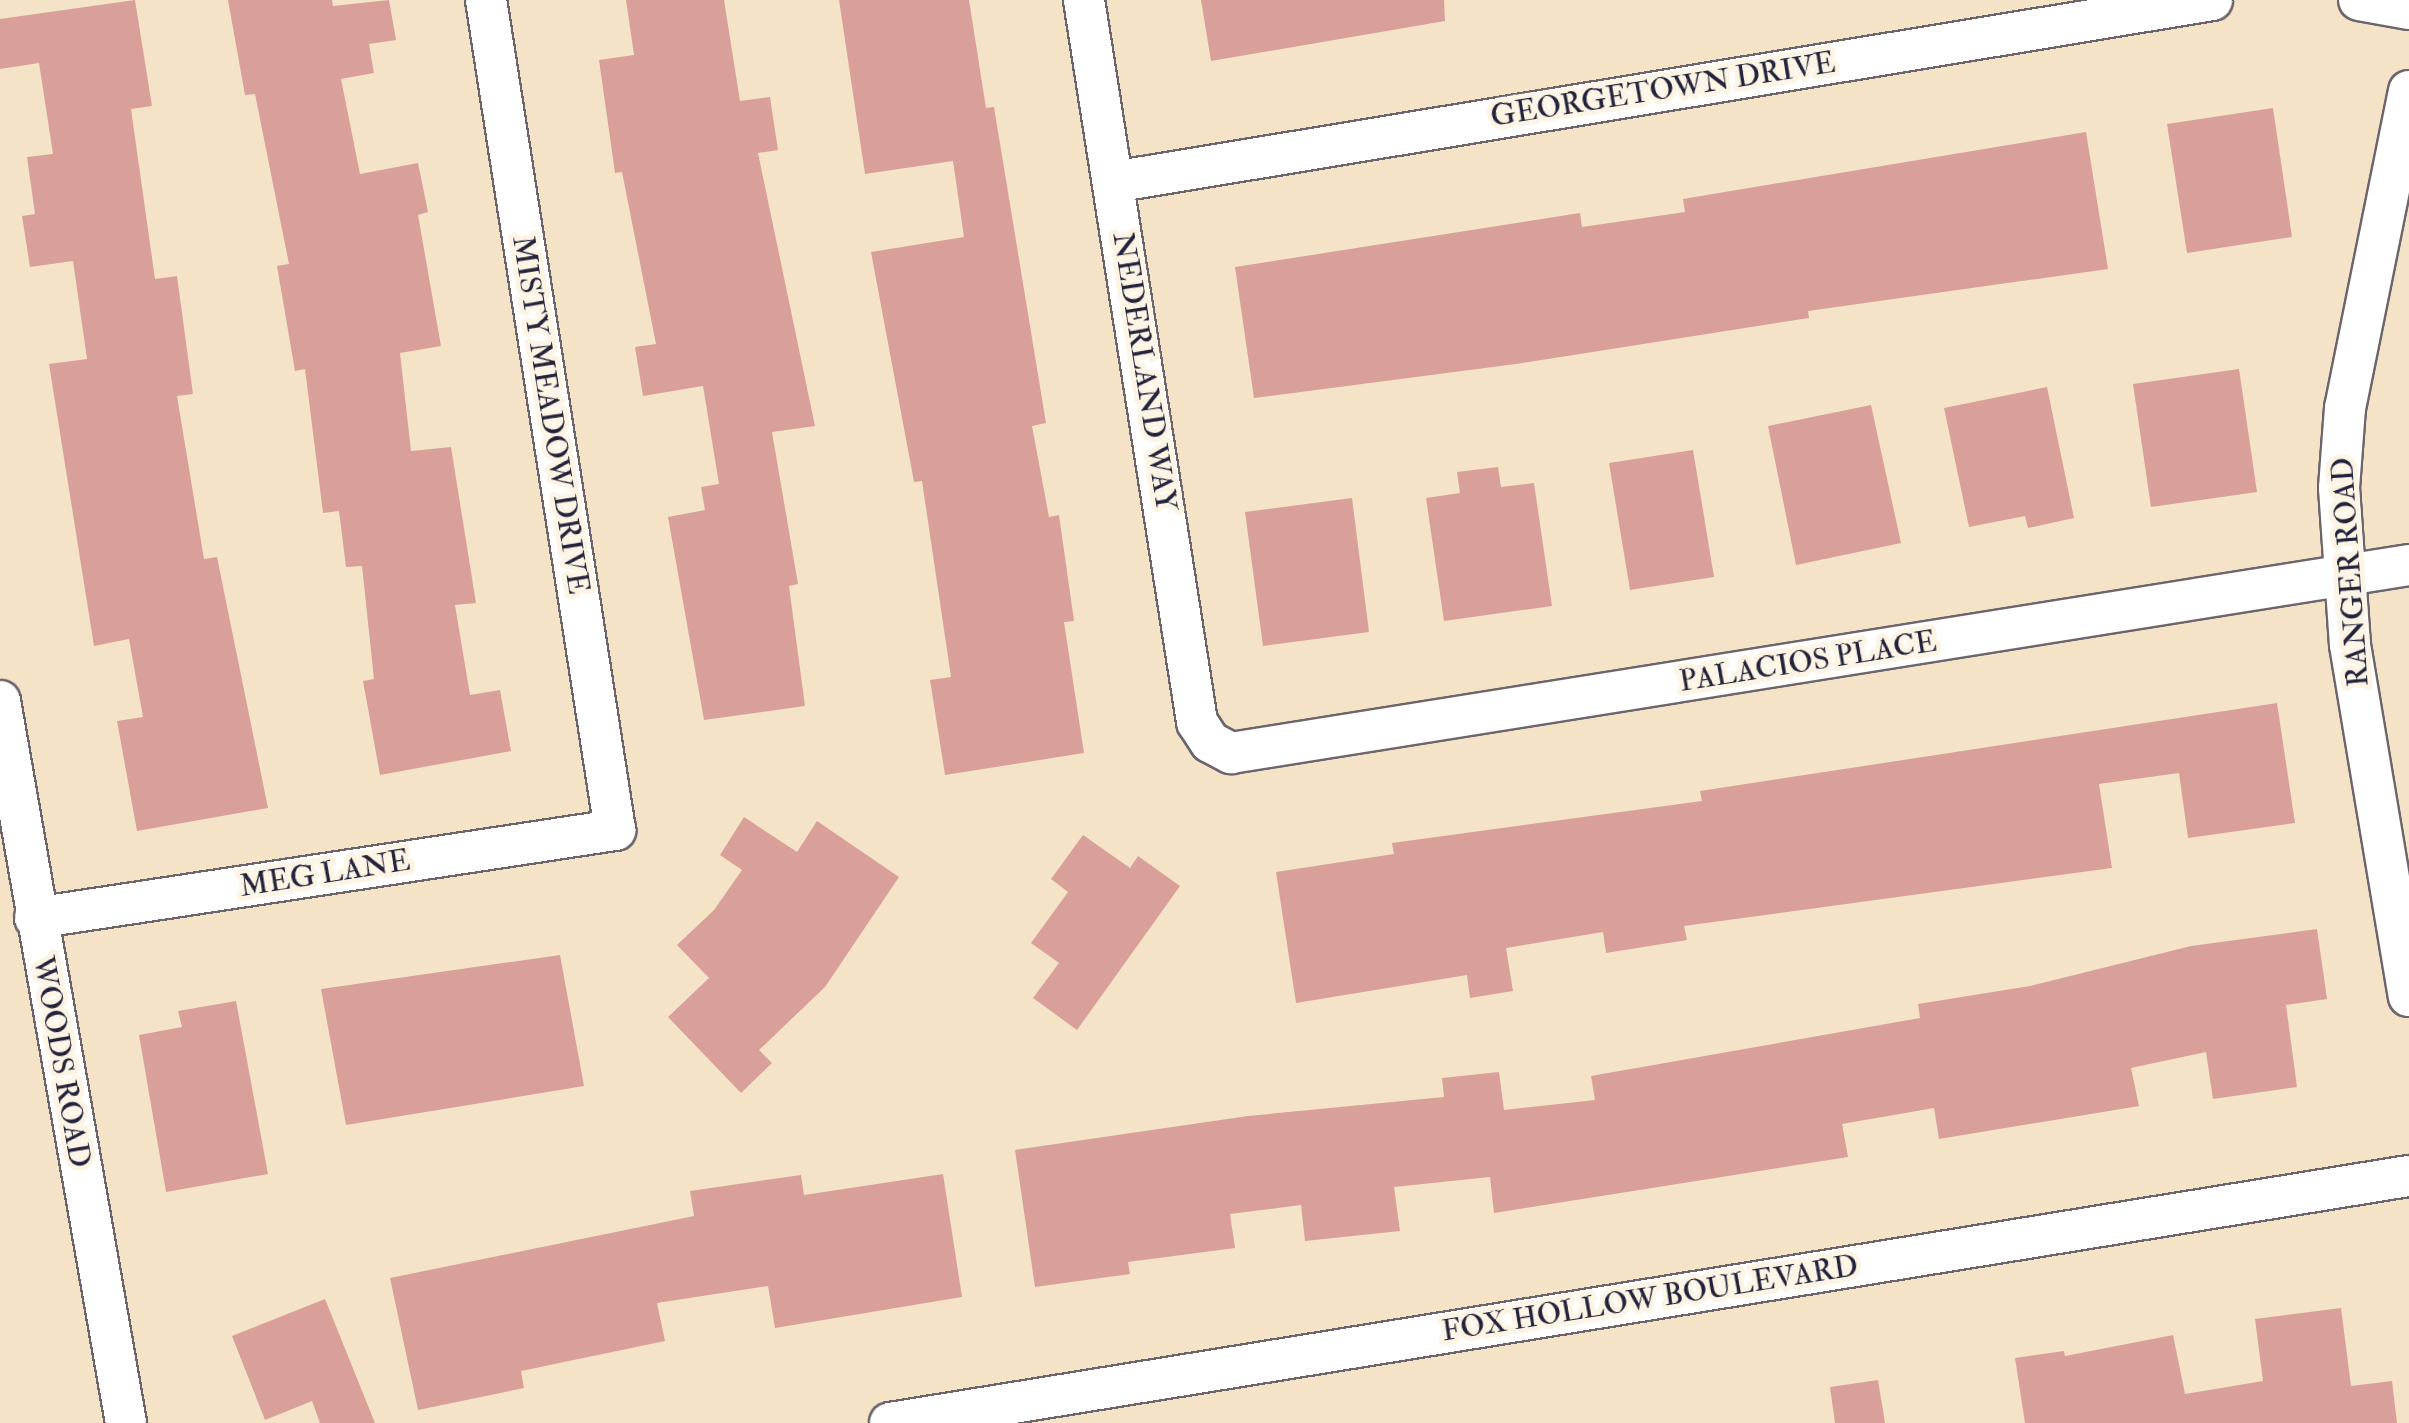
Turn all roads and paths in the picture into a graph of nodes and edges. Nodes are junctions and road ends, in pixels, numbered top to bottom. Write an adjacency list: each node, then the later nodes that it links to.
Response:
1 (486, 0): 12 (street, MISTY MEADOW DRIVE)
2 (1084, 0): 7 (street, NEDERLAND WAY)
3 (2212, 0): 7 (street, GEORGETOWN DRIVE)
4 (2359, 0): 5 (street)
5 (2409, 9)
6 (2409, 91): 9 (street, RANGER ROAD)
7 (1113, 182): 11 (street, NEDERLAND WAY)
8 (2409, 565): 9 (street, PALACIOS PLACE)
9 (2345, 576): 11 (street, PALACIOS PLACE); 14 (street, RANGER ROAD)
10 (0, 700): 13 (street, WOODS ROAD)
11 (1210, 742)
12 (615, 830): 13 (street, MEG LANE)
13 (36, 918): 16 (street, WOODS ROAD)
14 (2409, 996)
15 (2409, 1176): 17 (street, FOX HOLLOW BOULEVARD)
16 (126, 1423)
17 (890, 1423)

